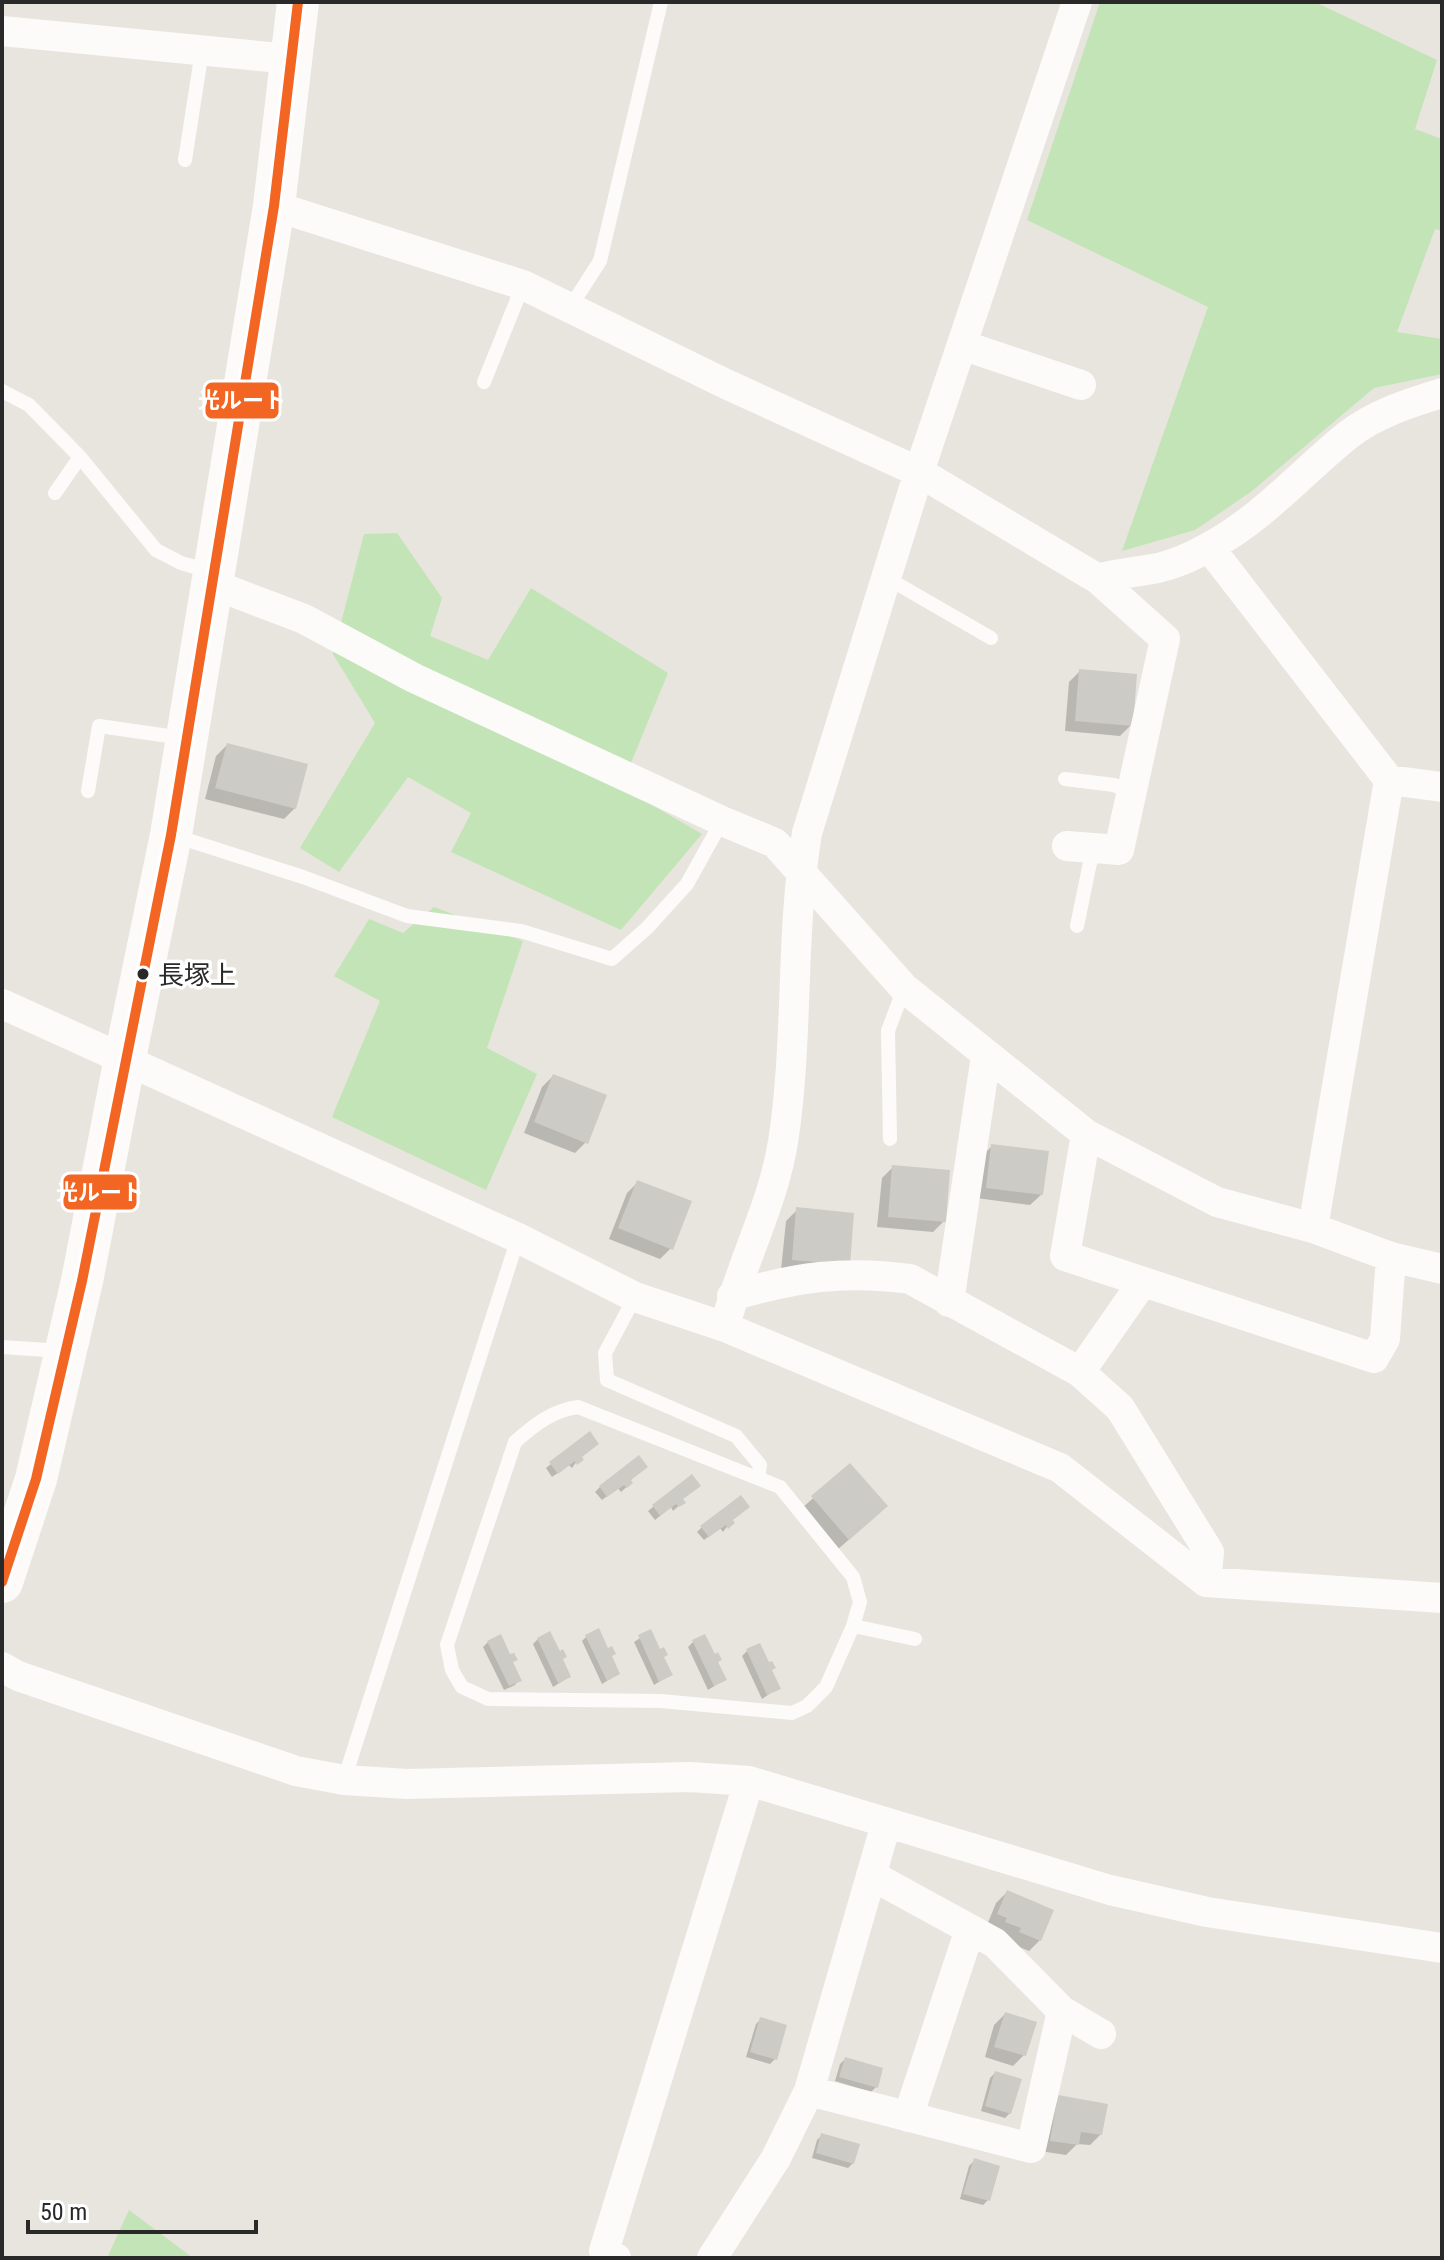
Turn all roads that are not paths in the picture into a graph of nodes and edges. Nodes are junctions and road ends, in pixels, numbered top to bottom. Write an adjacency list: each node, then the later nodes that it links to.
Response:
1 (298, 2): 6 (main road)
2 (661, 2): 10 (lane)
3 (1077, 2): 11 (street)
4 (2, 31): 5 (street)
5 (202, 51): 6 (street); 7 (lane)
6 (290, 59): 8 (main road)
7 (185, 160)
8 (274, 206): 9 (street); 20 (main road)
9 (523, 285): 10 (street); 12 (lane)
10 (571, 306): 17 (street)
11 (962, 345): 13 (street); 17 (street)
12 (484, 382)
13 (1081, 385)
14 (2, 391): 16 (lane)
15 (1442, 393): 19 (street)
16 (80, 457): 18 (lane); 20 (lane)
17 (919, 472): 21 (street); 22 (street)
18 (55, 493)
19 (1209, 547): 22 (street); 26 (street)
20 (213, 578): 24 (main road); 30 (street)
21 (887, 578): 23 (lane); 33 (street)
22 (1098, 579): 29 (street)
23 (991, 638)
24 (187, 739): 28 (lane); 31 (main road)
25 (1065, 779): 29 (lane)
26 (1389, 780): 27 (street); 41 (street)
27 (1442, 787)
28 (88, 791)
29 (1132, 793): 32 (street)
30 (722, 821): 31 (lane); 33 (street)
31 (171, 835): 38 (main road)
32 (1080, 847): 34 (lane)
33 (801, 871): 35 (street); 46 (street)
34 (1077, 926)
35 (904, 988): 37 (street); 40 (lane)
36 (2, 1004): 38 (street)
37 (986, 1056): 39 (street); 48 (street)
38 (125, 1058): 42 (street); 51 (main road)
39 (1086, 1134): 41 (street); 45 (street)
40 (890, 1139)
41 (1313, 1228): 43 (street)
42 (518, 1238): 47 (street); 60 (lane)
43 (1391, 1257): 44 (street); 45 (street)
44 (1442, 1269)
45 (1142, 1283): 52 (street)
46 (732, 1296): 48 (street); 49 (street)
47 (635, 1297): 49 (street); 53 (lane)
48 (949, 1302): 52 (street)
49 (725, 1327): 55 (street)
50 (2, 1347): 51 (lane)
51 (66, 1351): 54 (main road)
52 (1080, 1372): 55 (street)
53 (758, 1478): 57 (lane); 57 (lane)
54 (2, 1582)
55 (1206, 1582): 56 (street)
56 (1442, 1598)
57 (853, 1626): 58 (lane)
58 (915, 1639)
59 (2, 1667): 60 (street)
60 (344, 1780): 61 (street)
61 (749, 1781): 62 (street); 70 (street)
62 (886, 1824): 63 (street); 65 (street)
63 (871, 1875): 64 (street); 68 (street)
64 (970, 1929): 66 (street); 69 (street)
65 (1442, 1948)
66 (1062, 2011): 67 (street); 69 (street)
67 (1101, 2034)
68 (809, 2091): 69 (street); 71 (street)
69 (908, 2117)
70 (616, 2258)
71 (712, 2258)

